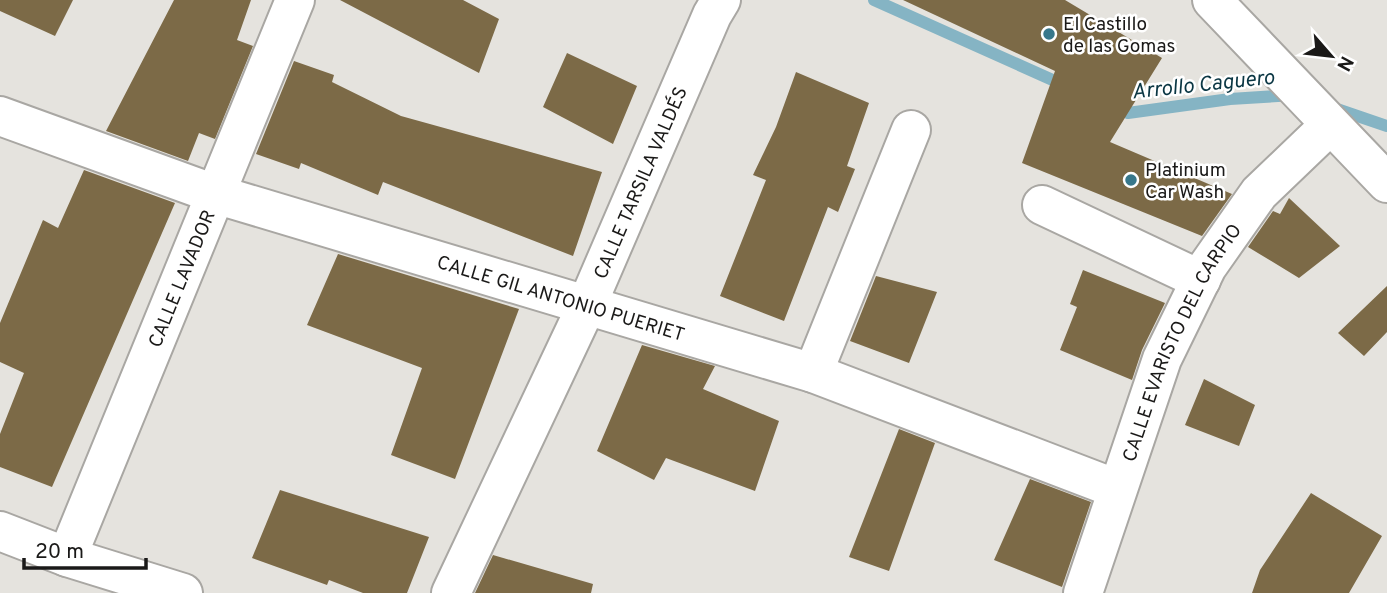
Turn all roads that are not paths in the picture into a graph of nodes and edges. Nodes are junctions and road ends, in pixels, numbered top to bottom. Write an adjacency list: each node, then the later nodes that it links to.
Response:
1 (295, 0): 8 (street, CALLE LAVADOR)
2 (721, 0): 11 (street, CALLE TARSILA VALDÉS)
3 (1212, 0): 5 (street)
4 (0, 116): 8 (street, CALLE GIL ANTONIO PUERIET)
5 (1325, 120): 7 (street); 10 (street, CALLE EVARISTO DEL CARPIO)
6 (911, 131): 12 (street)
7 (1387, 183)
8 (215, 194): 11 (street, CALLE GIL ANTONIO PUERIET); 15 (street, CALLE LAVADOR)
9 (1042, 205): 10 (street)
10 (1201, 280): 13 (street, CALLE EVARISTO DEL CARPIO)
11 (586, 307): 12 (street, CALLE GIL ANTONIO PUERIET); 17 (street, CALLE TARSILA VALDÉS)
12 (813, 373): 13 (street, CALLE GIL ANTONIO PUERIET)
13 (1117, 489): 18 (street, CALLE EVARISTO DEL CARPIO)
14 (0, 531): 15 (street)
15 (67, 557): 16 (street)
16 (183, 593)
17 (452, 593)
18 (1083, 593)

